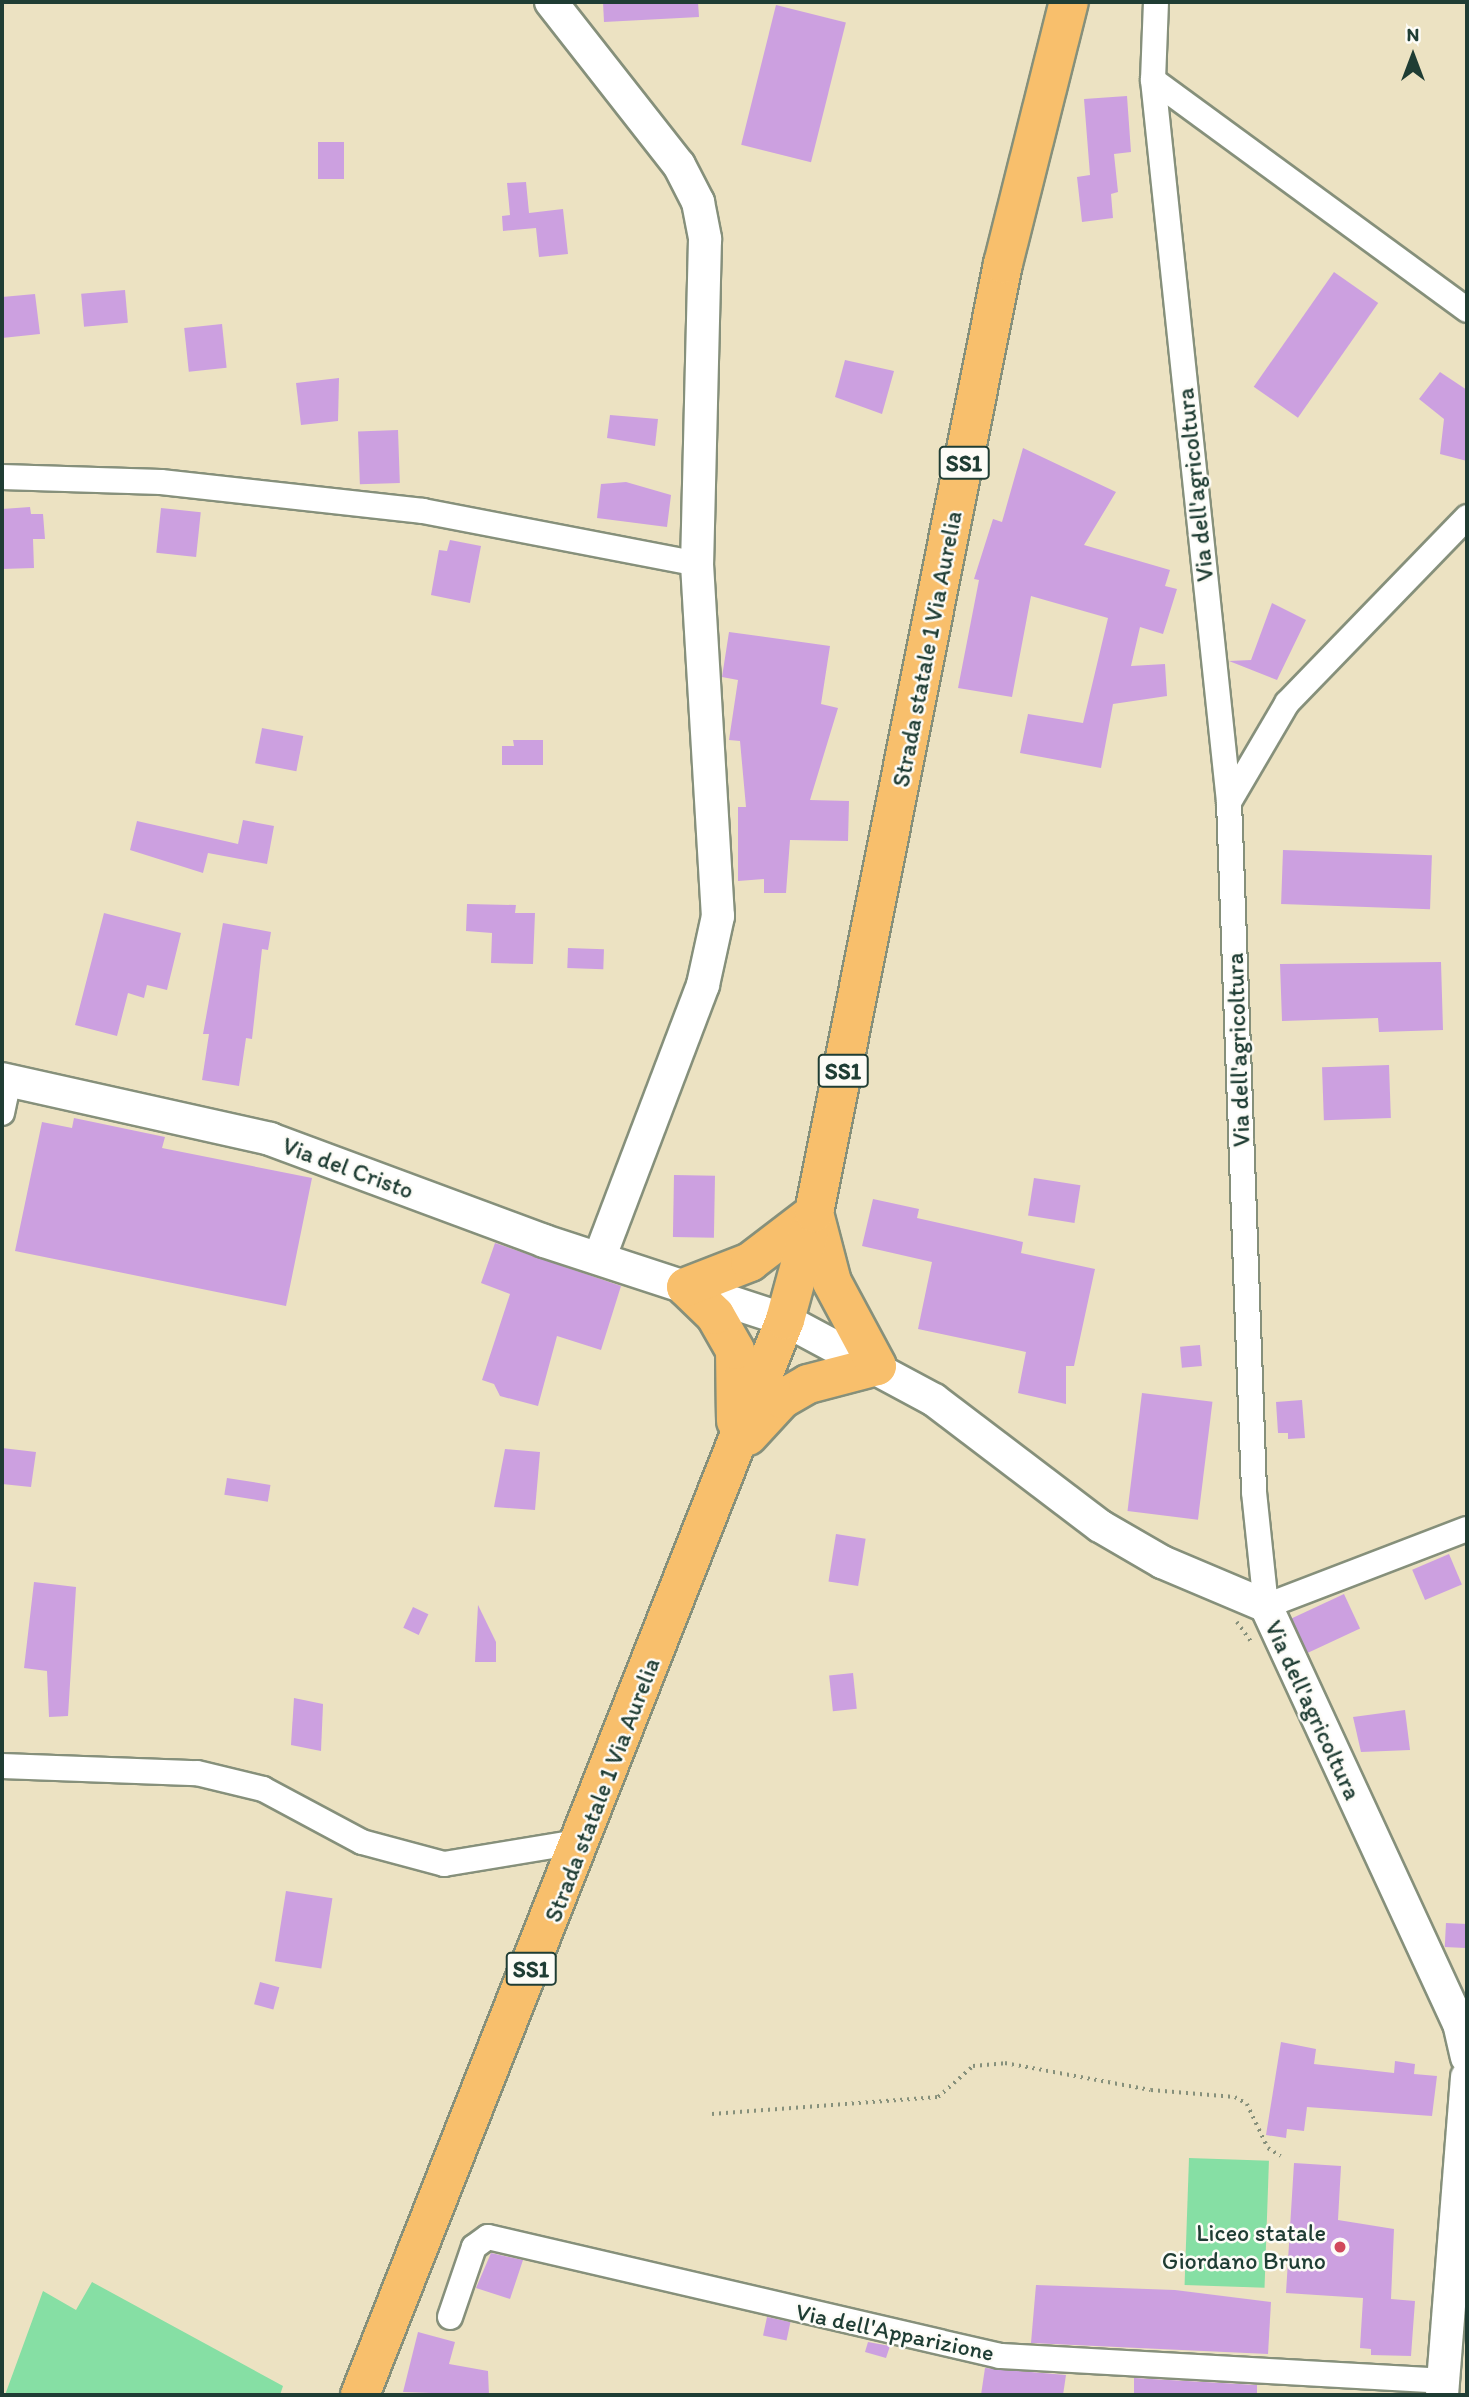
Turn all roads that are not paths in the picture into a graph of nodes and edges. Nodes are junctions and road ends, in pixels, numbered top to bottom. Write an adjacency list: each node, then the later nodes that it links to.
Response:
1 (551, 2): 8 (street)
2 (1069, 2): 12 (main road, Strada statale 1 Via Aurelia / SS1)
3 (1156, 2): 4 (street, Via dell'agricoltura)
4 (1153, 80): 5 (street); 9 (street, Via dell'agricoltura)
5 (1467, 310)
6 (2, 477): 8 (street)
7 (1467, 517): 9 (street)
8 (697, 564): 13 (street)
9 (1229, 802): 19 (street, Via dell'agricoltura)
10 (5, 1079): 11 (street); 13 (street, Via del Cristo)
11 (2, 1113)
12 (814, 1213): 14 (main road); 15 (main road, SS1); 16 (main road)
13 (600, 1256): 14 (street, Via del Cristo)
14 (686, 1287): 15 (street, Via del Cristo); 17 (main road)
15 (785, 1320): 16 (street, Via del Cristo); 17 (main road, SS1)
16 (877, 1366): 17 (main road); 19 (street, Via del Cristo)
17 (735, 1451): 21 (main road, Strada statale 1 Via Aurelia / SS1)
18 (1467, 1530): 19 (street)
19 (1266, 1606): 22 (street, Via dell'agricoltura)
20 (2, 1766): 21 (street)
21 (583, 1841): 25 (main road, Strada statale 1 Via Aurelia / SS1)
22 (1467, 2057)
23 (1467, 2077): 26 (street)
24 (450, 2317): 26 (street, Via dell'Apparizione)
25 (366, 2379): 27 (main road, Strada statale 1 Via Aurelia)
26 (1442, 2388)
27 (354, 2395)

